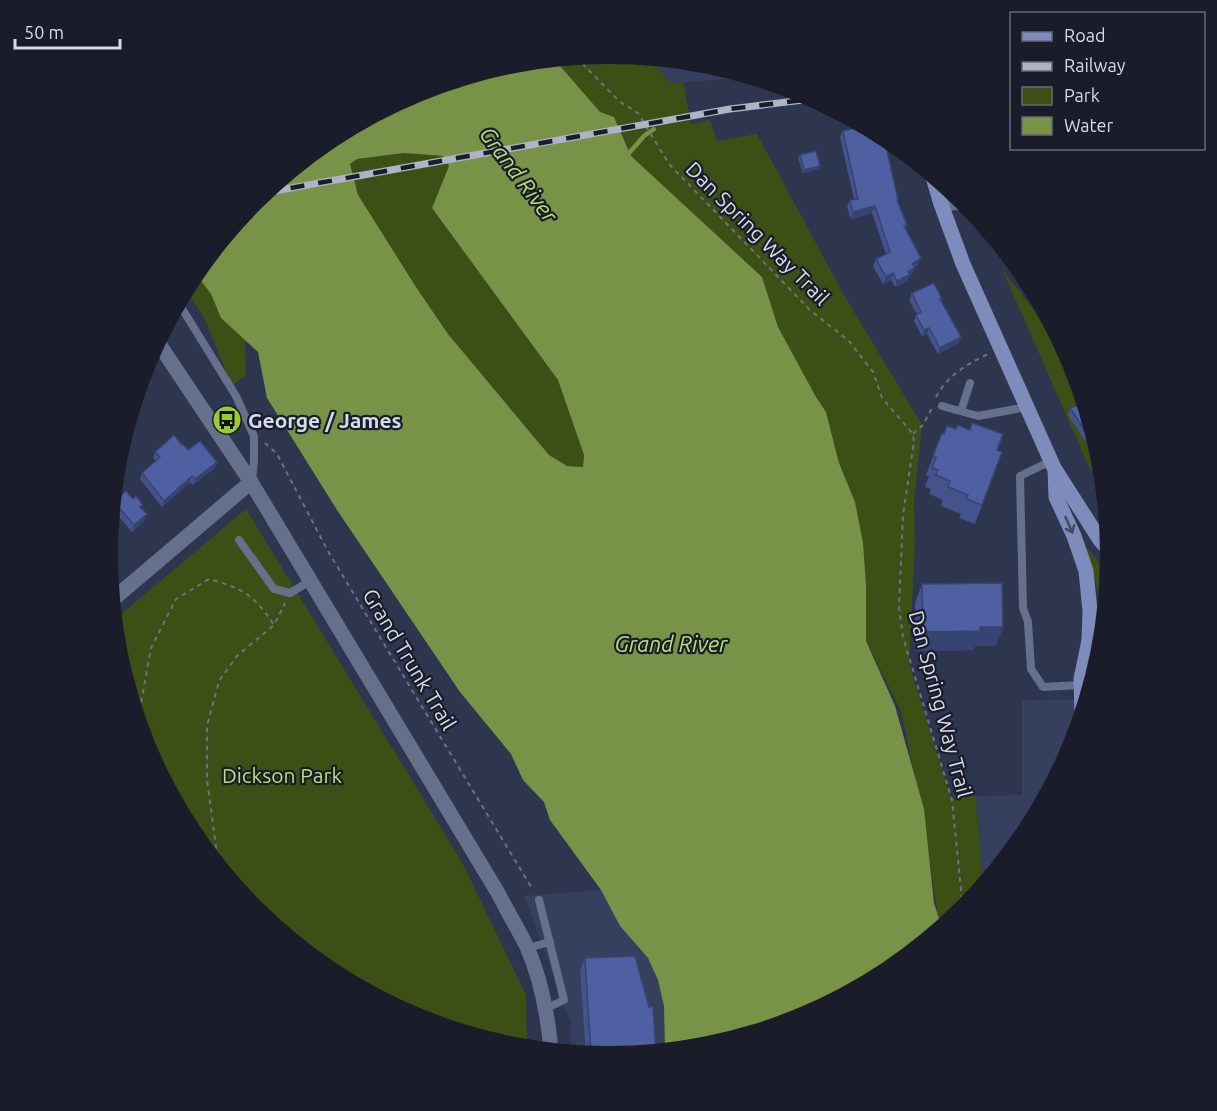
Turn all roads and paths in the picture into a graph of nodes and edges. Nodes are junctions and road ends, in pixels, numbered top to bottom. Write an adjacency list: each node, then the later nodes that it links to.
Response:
1 (584, 65): 12 (path, Dan Spring Way Trail)
2 (937, 191): 4 (main road)
3 (951, 203): 4 (main road)
4 (941, 204): 6 (main road)
5 (183, 310): 13 (lane)
6 (1001, 348): 10 (main road); 12 (path)
7 (163, 350): 15 (main road)
8 (970, 383): 11 (lane)
9 (942, 406): 11 (lane)
10 (1027, 406): 11 (lane); 14 (main road)
11 (961, 411)
12 (913, 434): 25 (path, Dan Spring Way Trail)
13 (254, 436): 15 (lane); 26 (path, Grand Trunk Trail)
14 (1053, 465): 16 (main road); 22 (main road, one-way to 22); 22 (lane)
15 (251, 482): 18 (main road); 20 (main road)
16 (1099, 534)
17 (239, 540): 19 (lane)
18 (310, 580): 19 (lane); 28 (main road)
19 (290, 593): 21 (path)
20 (120, 594)
21 (274, 625): 23 (path); 24 (path)
22 (1081, 686)
23 (141, 704)
24 (217, 851)
25 (962, 897)
26 (539, 900): 27 (lane)
27 (550, 942): 28 (lane); 29 (lane)
28 (527, 948): 29 (main road)
29 (545, 1009): 30 (main road)
30 (550, 1043)

